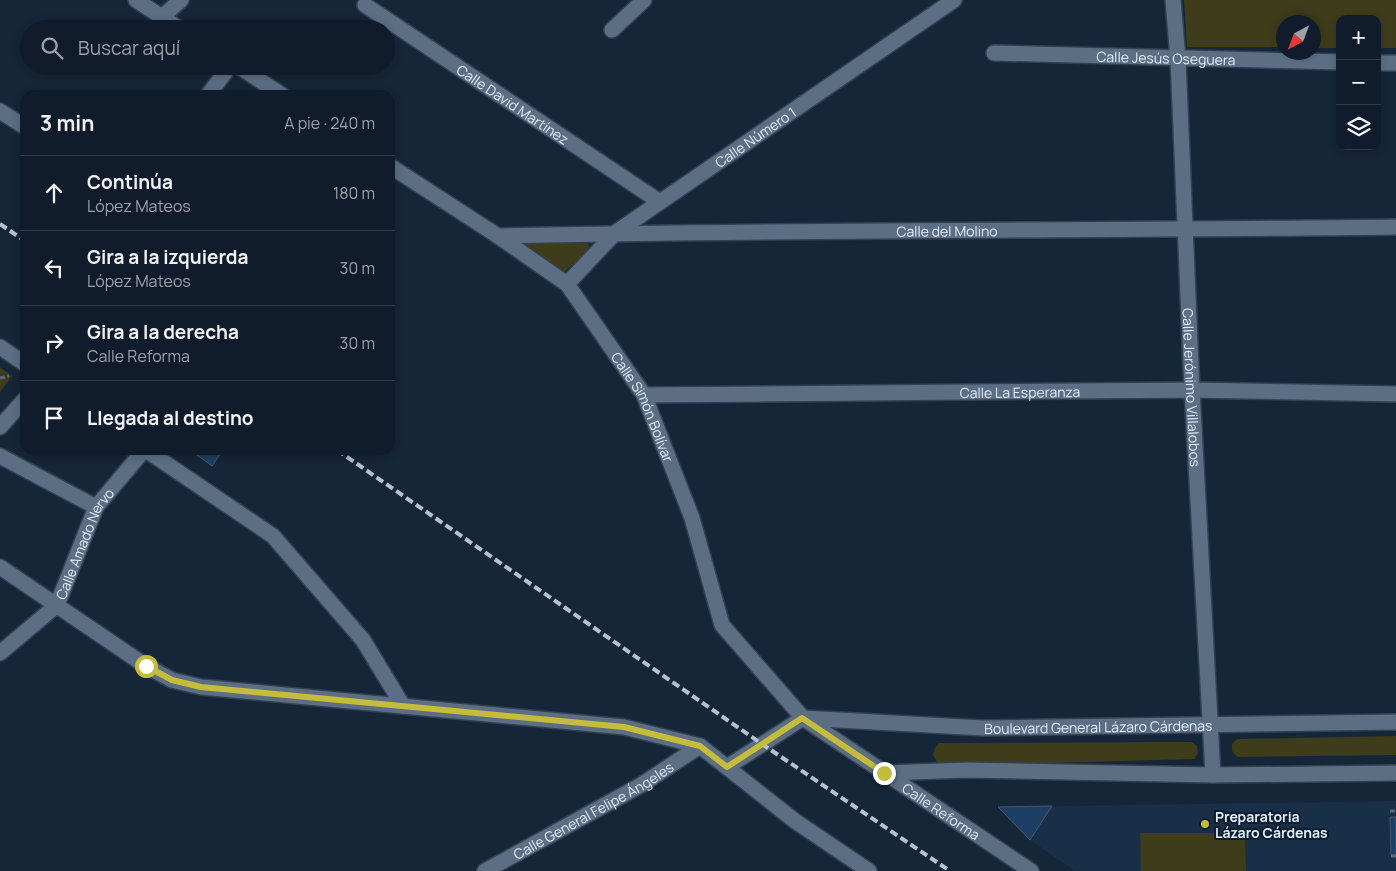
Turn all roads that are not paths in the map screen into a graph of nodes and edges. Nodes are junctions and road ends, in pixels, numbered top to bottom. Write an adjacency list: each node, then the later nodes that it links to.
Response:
1 (136, 0): 7 (street)
2 (181, 0): 7 (street)
3 (644, 0): 11 (street)
4 (954, 0): 24 (street, Calle Número 1)
5 (1173, 0): 13 (street, Calle Jerónimo Villalobos)
6 (365, 5): 9 (street, Calle David Martínez)
7 (162, 17): 8 (street)
8 (166, 20)
9 (387, 20)
10 (395, 25): 24 (street, Calle David Martínez)
11 (612, 30)
12 (994, 53): 13 (street, Calle Jesús Oseguera)
13 (1178, 58): 14 (street, Calle Jesús Oseguera); 26 (street, Calle Jerónimo Villalobos)
14 (1336, 62)
15 (1381, 63): 16 (street)
16 (1396, 63)
17 (223, 75): 19 (street)
18 (256, 75): 20 (street)
19 (212, 90)
20 (276, 90)
21 (0, 111): 22 (street)
22 (20, 123)
23 (395, 169): 28 (street, Calle Simón Bolívar)
24 (660, 202): 27 (street, Calle Número 1)
25 (1396, 227): 26 (street, Calle del Molino)
26 (1185, 230): 27 (street, Calle del Molino); 32 (street, Calle Jerónimo Villalobos)
27 (615, 233): 28 (street, Calle del Molino); 29 (street, Calle Número 1)
28 (498, 236): 29 (street, Calle Simón Bolívar)
29 (567, 284): 34 (street, Calle Simón Bolívar)
30 (0, 347): 31 (street)
31 (20, 361)
32 (1192, 390): 33 (street, Calle La Esperanza); 34 (street, Calle La Esperanza); 47 (street, Calle Jerónimo Villalobos)
33 (1396, 394)
34 (644, 395): 45 (street, Calle Simón Bolívar)
35 (20, 405): 36 (street)
36 (0, 427)
37 (141, 455): 40 (street, Calle Amado Nervo)
38 (152, 455): 44 (street)
39 (0, 456): 40 (street)
40 (96, 507): 42 (street, Calle Amado Nervo)
41 (0, 567): 42 (street)
42 (56, 605): 43 (street, Calle Amado Nervo); 44 (street)
43 (0, 653)
44 (403, 706): 48 (street)
45 (802, 718): 47 (street, Boulevard General Lázaro Cárdenas); 49 (street); 50 (street, Calle Reforma)
46 (1396, 722): 47 (street, Boulevard General Lázaro Cárdenas)
47 (1210, 724): 52 (street, Calle Jerónimo Villalobos)
48 (700, 746): 49 (street); 54 (street, Calle General Felipe Ángeles)
49 (727, 767): 53 (street)
50 (884, 773): 52 (street); 55 (street, Calle Reforma)
51 (1396, 773): 52 (street)
52 (1213, 775)
53 (860, 869)
54 (485, 871)
55 (1031, 871)

